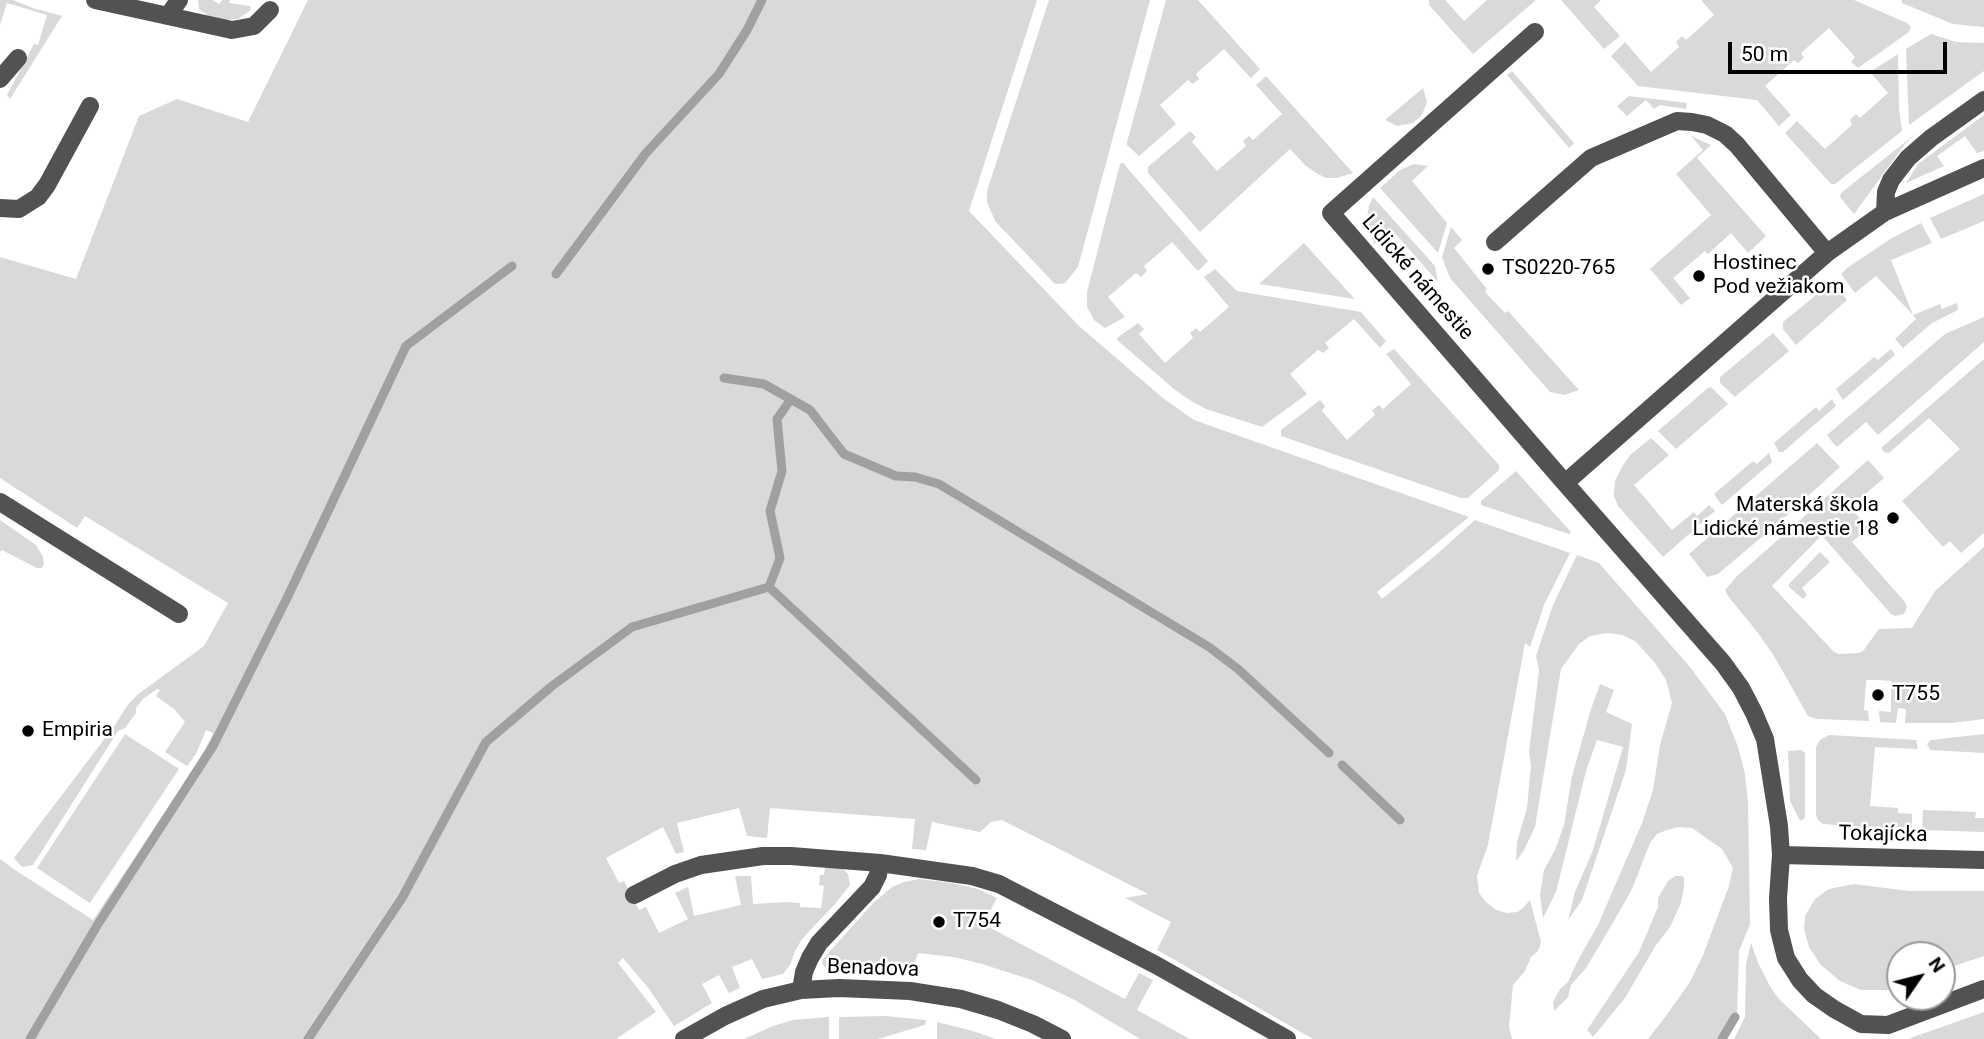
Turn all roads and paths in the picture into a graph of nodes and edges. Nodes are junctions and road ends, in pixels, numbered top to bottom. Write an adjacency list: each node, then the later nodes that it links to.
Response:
1 (95, 0): 4 (street)
2 (179, 0): 4 (street)
3 (270, 10): 4 (street)
4 (169, 16)
5 (1535, 32): 15 (street, Lidické námestie)
6 (18, 58): 7 (street)
7 (0, 79)
8 (1984, 100): 12 (street)
9 (90, 106): 11 (street)
10 (1984, 167): 12 (street)
11 (0, 208)
12 (1885, 212): 14 (street)
13 (1495, 242): 14 (street)
14 (1827, 253): 15 (street)
15 (1565, 483): 18 (street, Lidické námestie)
16 (0, 502): 17 (street)
17 (179, 614)
18 (1781, 855): 19 (street, Tokajícka); 24 (street, Lidické námestie)
19 (1984, 860)
20 (880, 863): 21 (street); 23 (street); 27 (street)
21 (634, 895)
22 (1984, 989): 24 (street)
23 (801, 990): 25 (street, Benadova); 26 (street, Benadova)
24 (1857, 1031)
25 (684, 1039)
26 (1062, 1039)
27 (1287, 1039)

